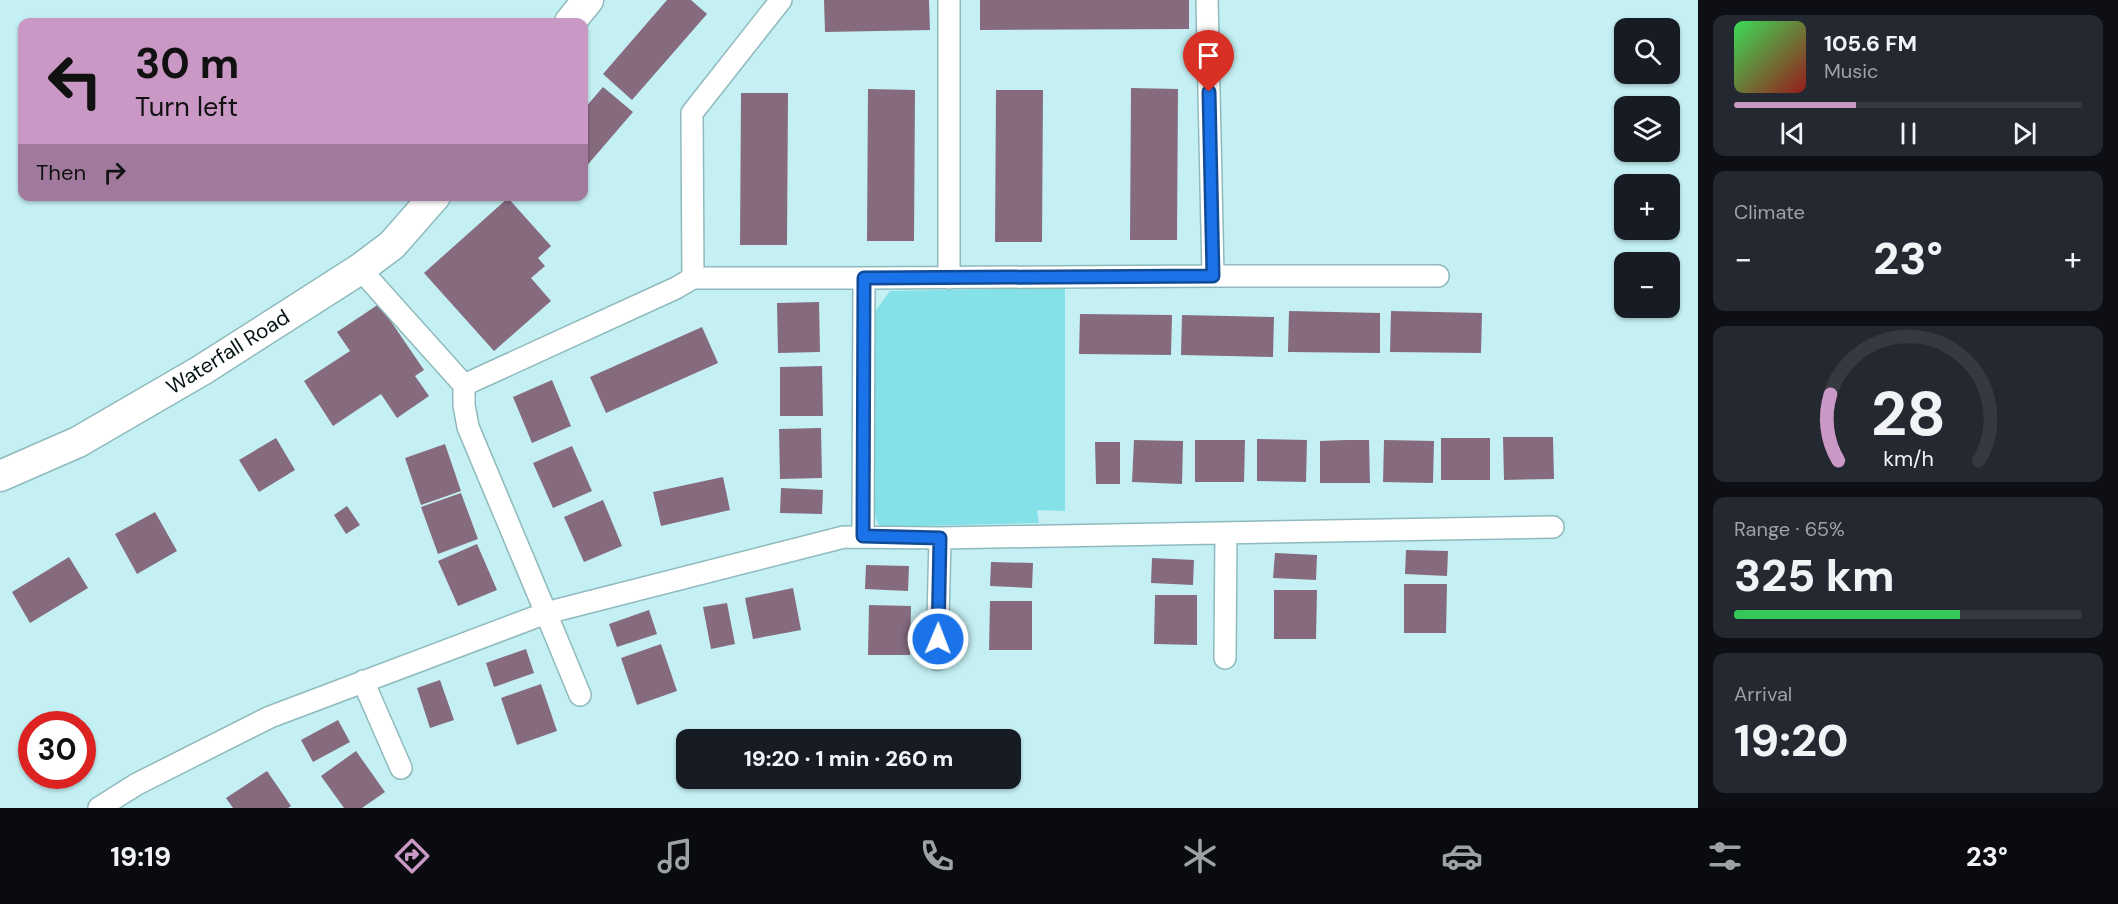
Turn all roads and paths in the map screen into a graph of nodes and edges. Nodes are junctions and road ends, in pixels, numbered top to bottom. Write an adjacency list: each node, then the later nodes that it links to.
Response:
1 (588, 0): 5 (street)
2 (781, 0): 10 (street)
3 (949, 0): 12 (street)
4 (1207, 0): 8 (street)
5 (573, 18)
6 (431, 201): 7 (street, Waterfall Road)
7 (360, 269): 13 (street); 14 (street, Waterfall Road)
8 (1213, 276): 9 (street); 12 (street)
9 (1438, 276)
10 (693, 278): 11 (street); 13 (street)
11 (864, 278): 12 (street); 17 (street)
12 (949, 278)
13 (464, 385): 19 (street)
14 (0, 476)
15 (1553, 527): 16 (street)
16 (1226, 533): 18 (street); 20 (street)
17 (863, 536): 18 (street); 19 (street)
18 (940, 538): 21 (street)
19 (546, 613): 22 (street); 23 (street)
20 (1225, 657)
21 (937, 659)
22 (363, 681): 24 (street); 25 (street)
23 (580, 695)
24 (401, 768)
25 (99, 808)

